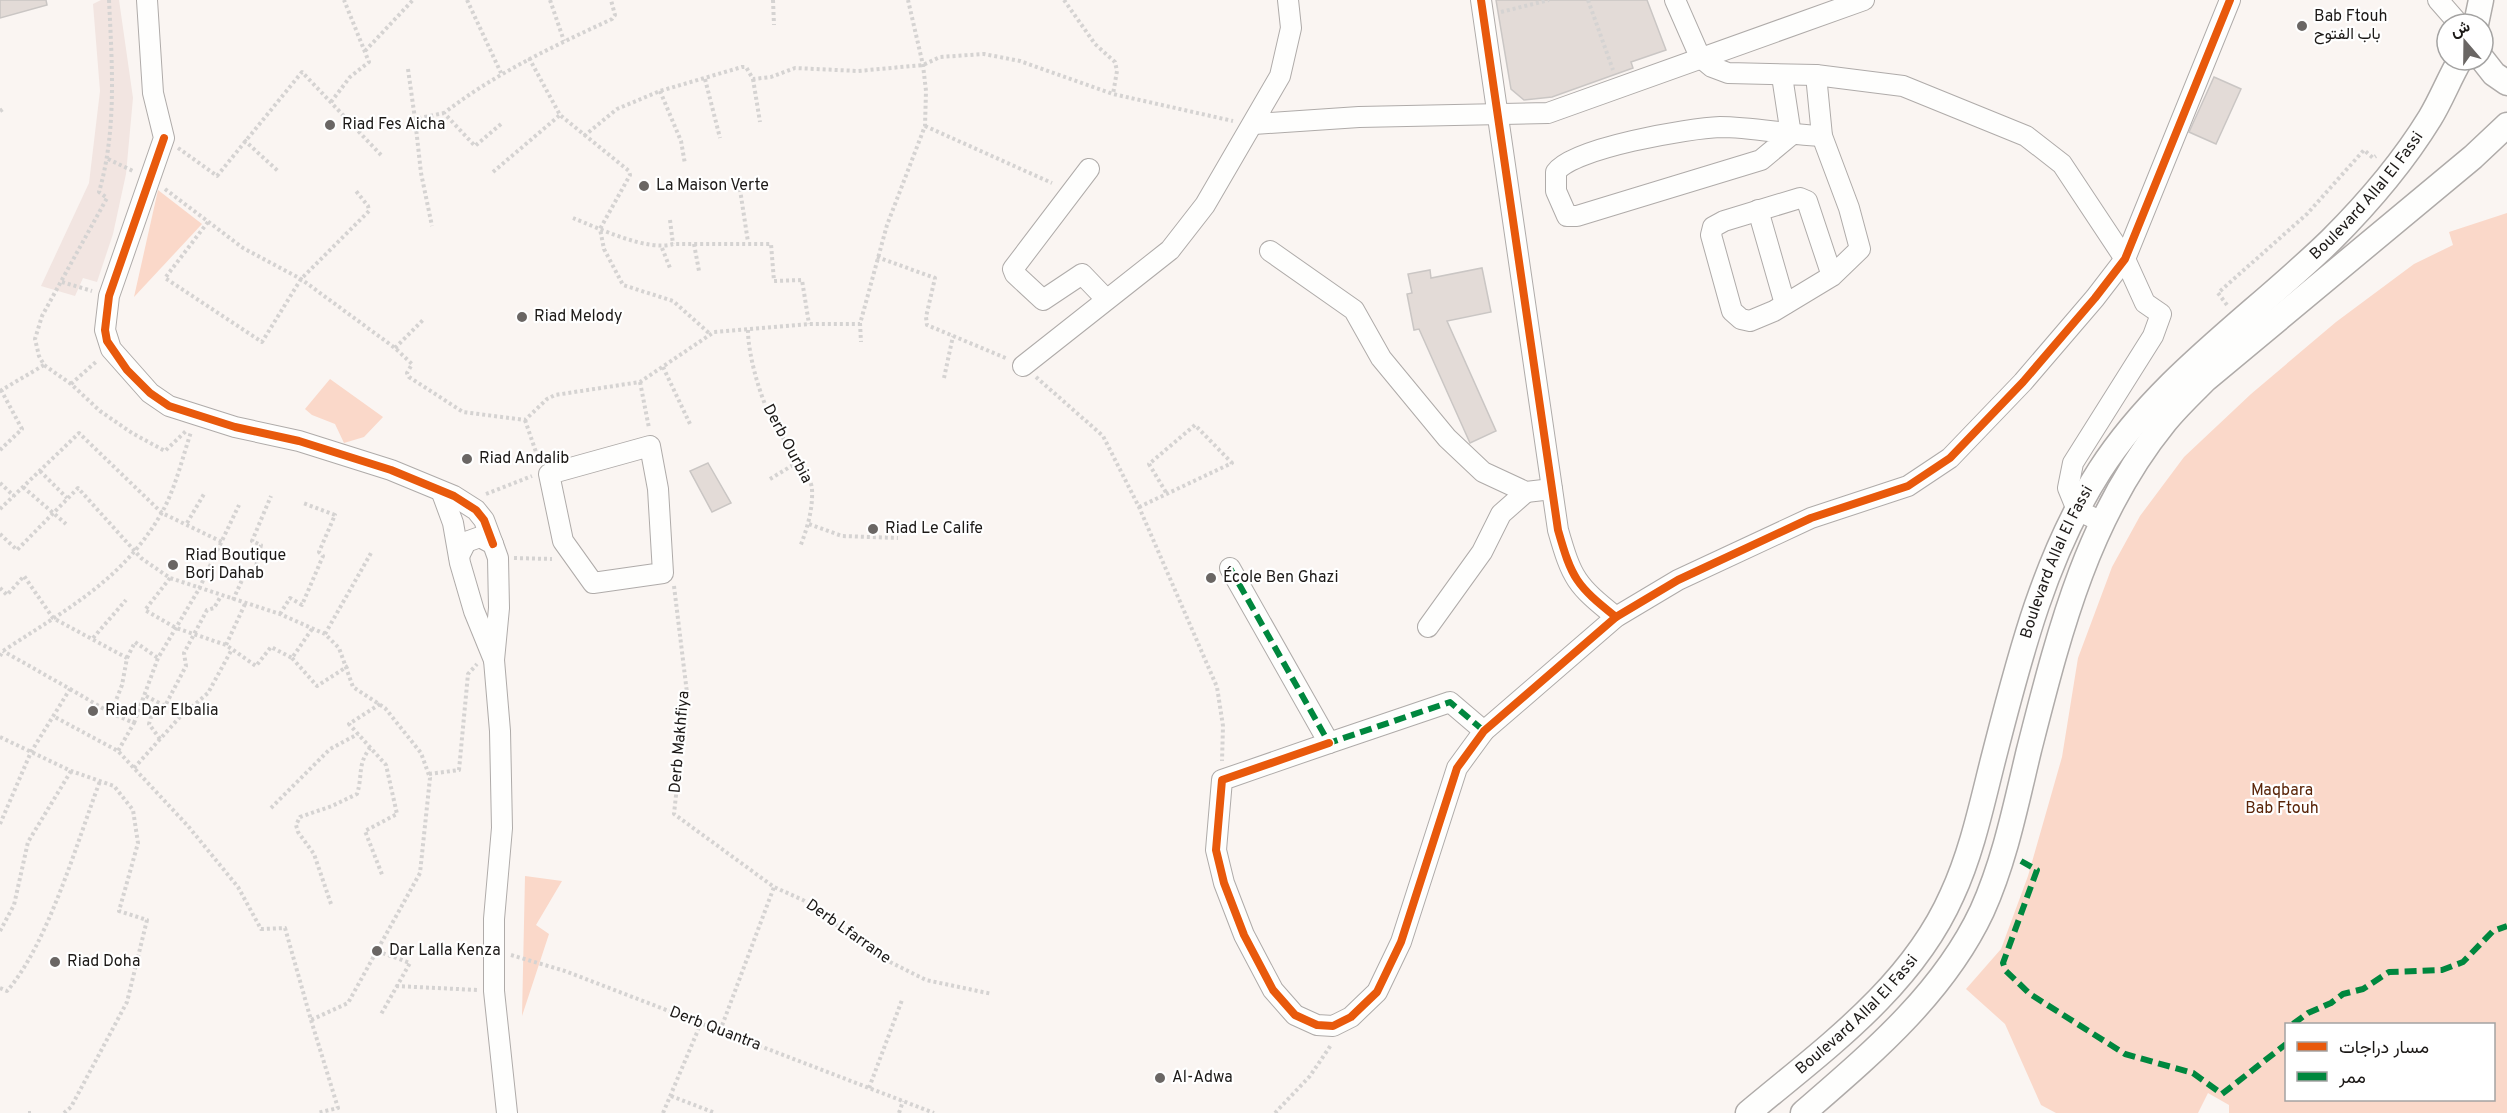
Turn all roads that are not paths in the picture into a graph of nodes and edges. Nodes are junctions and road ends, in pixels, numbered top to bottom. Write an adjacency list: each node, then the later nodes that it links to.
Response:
1 (147, 0): 31 (street)
2 (1288, 0): 16 (street)
3 (1675, 0): 9 (street)
4 (1864, 0): 9 (street)
5 (2230, 0): 23 (street)
6 (2438, 0): 8 (street)
7 (1482, 8): 15 (street)
8 (2449, 12)
9 (1701, 57): 13 (street); 15 (street)
10 (2454, 72): 32 (main road, Boulevard Allal El Fassi)
11 (2492, 72): 14 (main road)
12 (1816, 75): 13 (street); 19 (street); 23 (street)
13 (1782, 76): 18 (street)
14 (2507, 83)
15 (1497, 113): 16 (street); 29 (street)
16 (1254, 124): 25 (street)
17 (2507, 125): 33 (main road, Boulevard Allal El Fassi)
18 (1791, 135): 18 (street); 19 (street)
19 (1822, 136): 24 (street)
20 (1089, 170): 25 (street)
21 (1758, 210): 24 (street); 26 (street); 26 (street)
22 (1270, 251): 30 (street)
23 (2125, 259): 32 (street); 38 (street)
24 (1832, 276): 26 (street)
25 (1106, 299): 27 (street)
26 (1785, 304)
27 (1023, 366)
28 (580, 466): 28 (street)
29 (1552, 489): 30 (street); 38 (street)
30 (1526, 492): 39 (street)
31 (442, 493): 34 (street); 35 (street)
32 (2077, 510): 33 (street); 44 (main road, Boulevard Allal El Fassi)
33 (2102, 522): 45 (main road, Boulevard Allal El Fassi)
34 (493, 544): 35 (street); 36 (street)
35 (462, 563): 36 (street); 40 (street)
36 (496, 565): 40 (street)
37 (1230, 568): 42 (street)
38 (1616, 617): 41 (street)
39 (1428, 627)
40 (494, 660): 43 (street)
41 (1484, 731): 42 (street); 42 (street)
42 (1329, 743)
43 (507, 1113)
44 (1748, 1113)
45 (1803, 1113)

